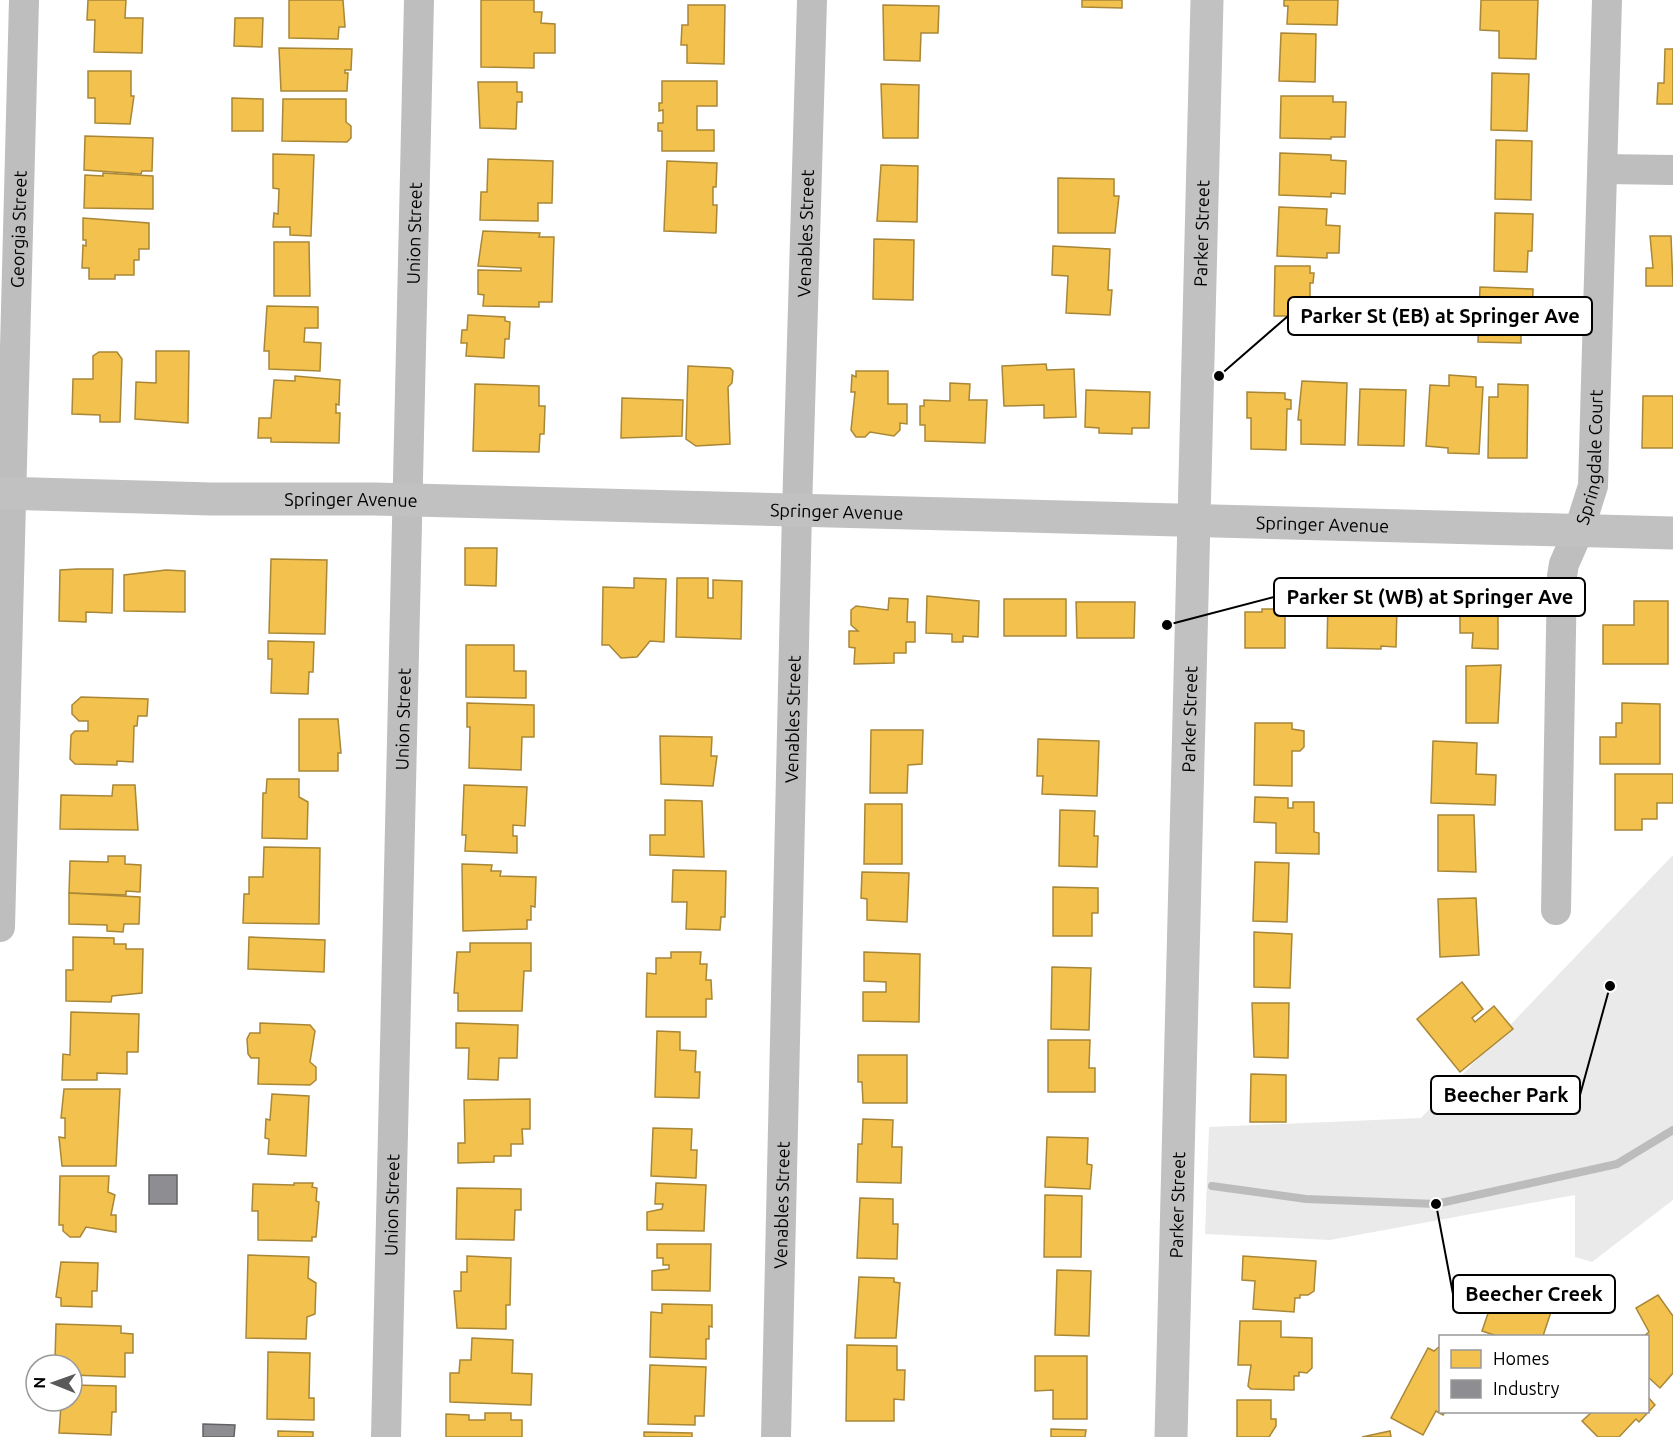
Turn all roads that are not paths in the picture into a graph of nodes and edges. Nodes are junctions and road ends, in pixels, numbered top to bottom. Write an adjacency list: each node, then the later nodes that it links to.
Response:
1 (24, 0): 8 (street, Georgia Street)
2 (419, 0): 9 (street, Union Street)
3 (812, 0): 10 (street, Venables Street)
4 (1207, 0): 11 (street, Parker Street)
5 (1607, 0): 6 (street, Springdale Court)
6 (1604, 169): 7 (street); 12 (street, Springdale Court)
7 (1673, 170)
8 (5, 494): 9 (street, Springer Avenue); 15 (street, Georgia Street)
9 (407, 501): 10 (street, Springer Avenue); 16 (street, Union Street)
10 (797, 511): 11 (street, Springer Avenue); 17 (street, Venables Street)
11 (1195, 521): 12 (street, Springer Avenue); 18 (street, Parker Street)
12 (1579, 530): 13 (street, Springer Avenue); 14 (street, Springdale Court)
13 (1673, 532)
14 (1556, 910)
15 (0, 927)
16 (386, 1437)
17 (776, 1437)
18 (1172, 1437)

